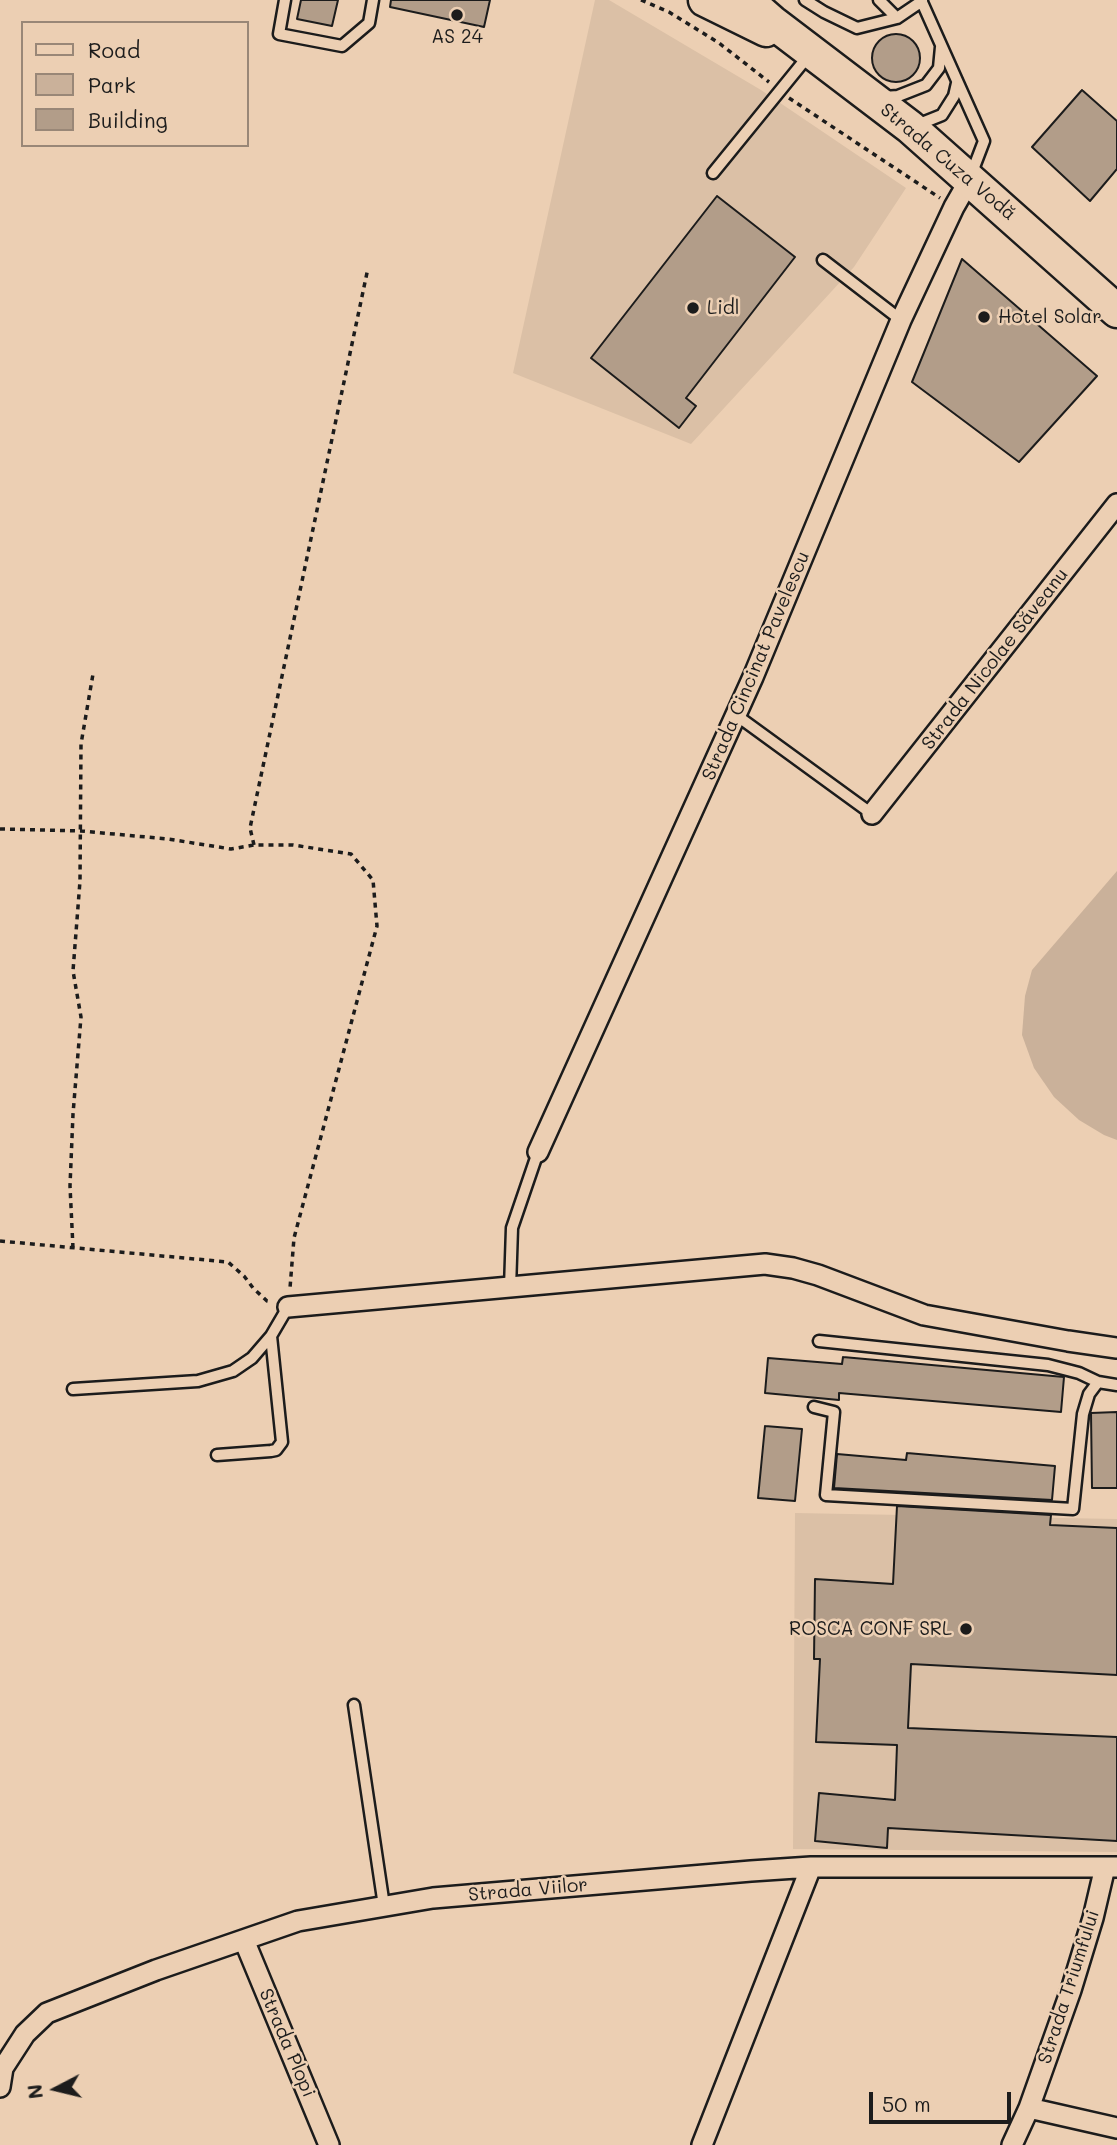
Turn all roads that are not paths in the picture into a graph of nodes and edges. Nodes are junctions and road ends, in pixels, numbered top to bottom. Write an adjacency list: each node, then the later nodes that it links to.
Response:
1 (285, 0): 2 (lane)
2 (373, 0)
3 (705, 0): 12 (main road)
4 (731, 0): 10 (main road, Strada Cuza Vodă)
5 (747, 0): 10 (main road, Strada Cuza Vodă)
6 (805, 0): 9 (lane)
7 (879, 0): 9 (lane)
8 (921, 0): 9 (lane); 11 (lane)
9 (897, 18)
10 (772, 22): 12 (main road, Strada Cuza Vodă)
11 (941, 43): 13 (lane); 14 (lane)
12 (811, 52): 14 (main road, Strada Cuza Vodă); 16 (lane)
13 (957, 82): 15 (lane); 17 (lane)
14 (872, 97): 15 (main road, Strada Cuza Vodă)
15 (910, 127): 17 (main road, Strada Cuza Vodă)
16 (713, 173)
17 (970, 178): 19 (main road, Strada Cuza Vodă); 20 (street, Strada Cincinat Pavelescu)
18 (823, 260): 20 (lane)
19 (1117, 311)
20 (901, 320): 22 (street, Strada Cincinat Pavelescu)
21 (1117, 504): 23 (street, Strada Nicolae Săveanu)
22 (736, 715): 23 (lane); 24 (street, Strada Cincinat Pavelescu)
23 (872, 814)
24 (538, 1152): 25 (lane)
25 (510, 1288): 26 (street); 29 (street)
26 (288, 1307): 27 (lane)
27 (271, 1336): 32 (lane); 34 (lane)
28 (819, 1341): 30 (lane)
29 (1117, 1348)
30 (1098, 1382): 31 (lane); 33 (lane)
31 (1117, 1385)
32 (73, 1389)
33 (814, 1407)
34 (217, 1455)
35 (354, 1705): 38 (lane)
36 (811, 1867): 37 (street, Strada Viilor); 38 (street, Strada Viilor); 44 (street)
37 (1111, 1867): 41 (street, Strada Triumfului)
38 (384, 1906): 39 (street, Strada Viilor)
39 (244, 1940): 40 (street, Strada Viilor); 43 (street, Strada Plopi)
40 (0, 2087)
41 (1029, 2108): 42 (street); 45 (street, Strada Triumfului)
42 (1117, 2128)
43 (329, 2145)
44 (702, 2145)
45 (1012, 2145)

